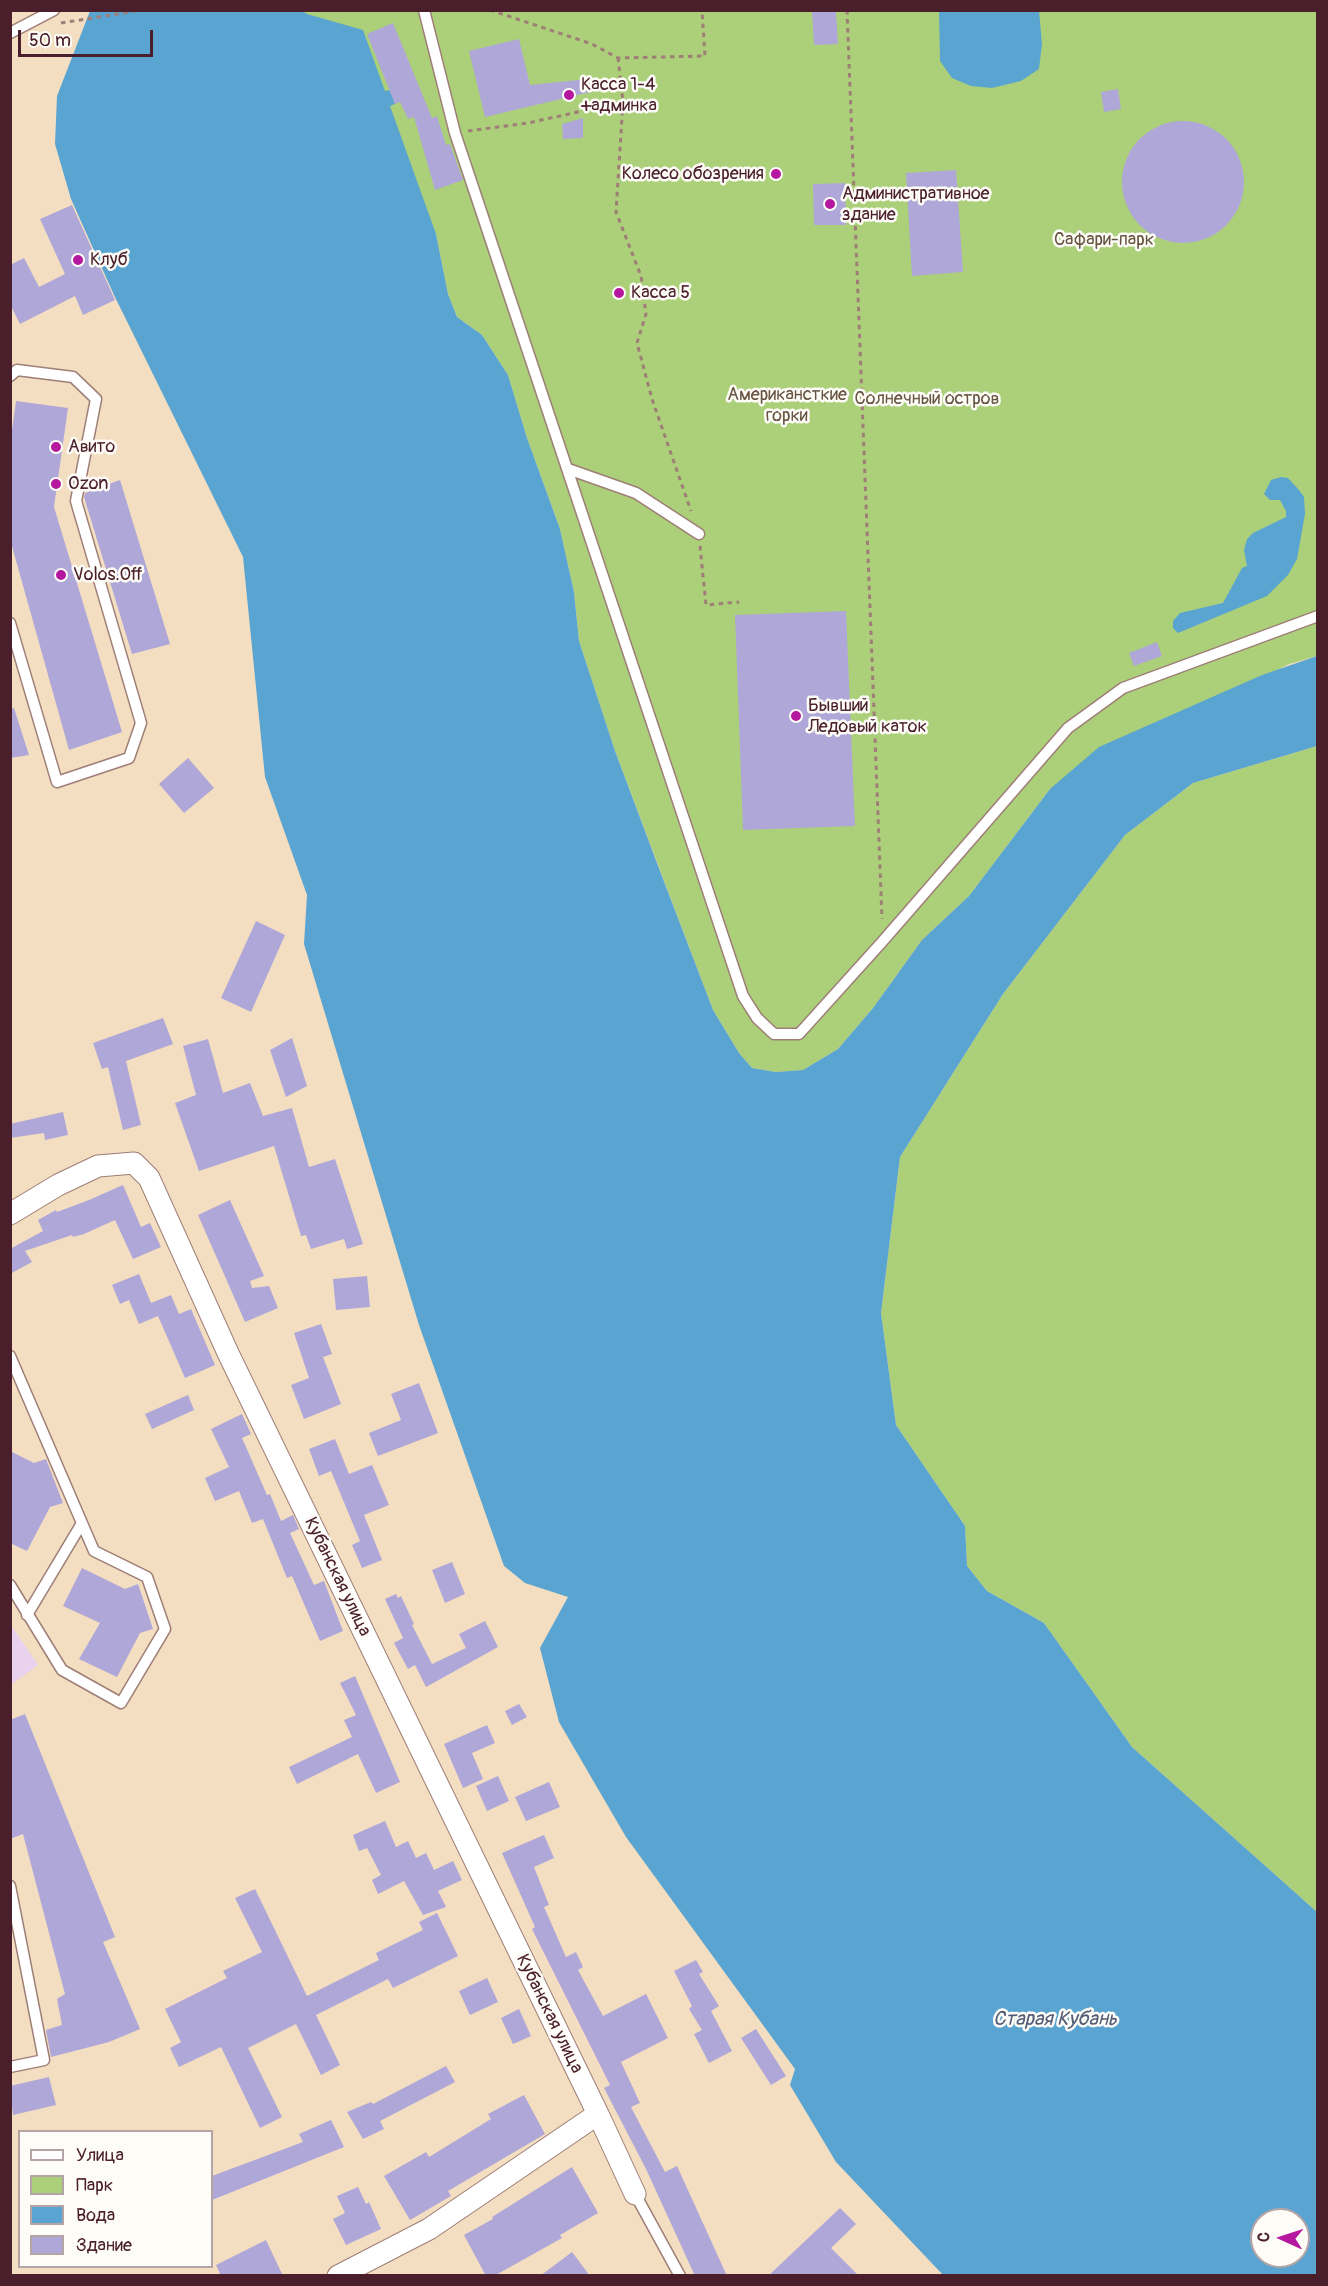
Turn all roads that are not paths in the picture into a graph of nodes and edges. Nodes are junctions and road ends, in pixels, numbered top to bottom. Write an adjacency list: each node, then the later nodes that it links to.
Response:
1 (54, 10): 3 (lane)
2 (424, 10): 5 (lane)
3 (10, 33)
4 (10, 376): 8 (lane)
5 (568, 469): 6 (lane); 7 (lane)
6 (699, 534)
7 (1317, 616)
8 (10, 623)
9 (10, 1214): 17 (street, Кубанская улица)
10 (10, 1356): 11 (lane)
11 (14, 1377): 12 (lane)
12 (82, 1523): 14 (lane); 14 (lane)
13 (10, 1585): 14 (lane)
14 (27, 1615)
15 (10, 1886): 16 (lane)
16 (10, 2067)
17 (598, 2114): 18 (street, Кубанская улица); 19 (street)
18 (635, 2194): 20 (lane)
19 (338, 2276)
20 (680, 2276)

